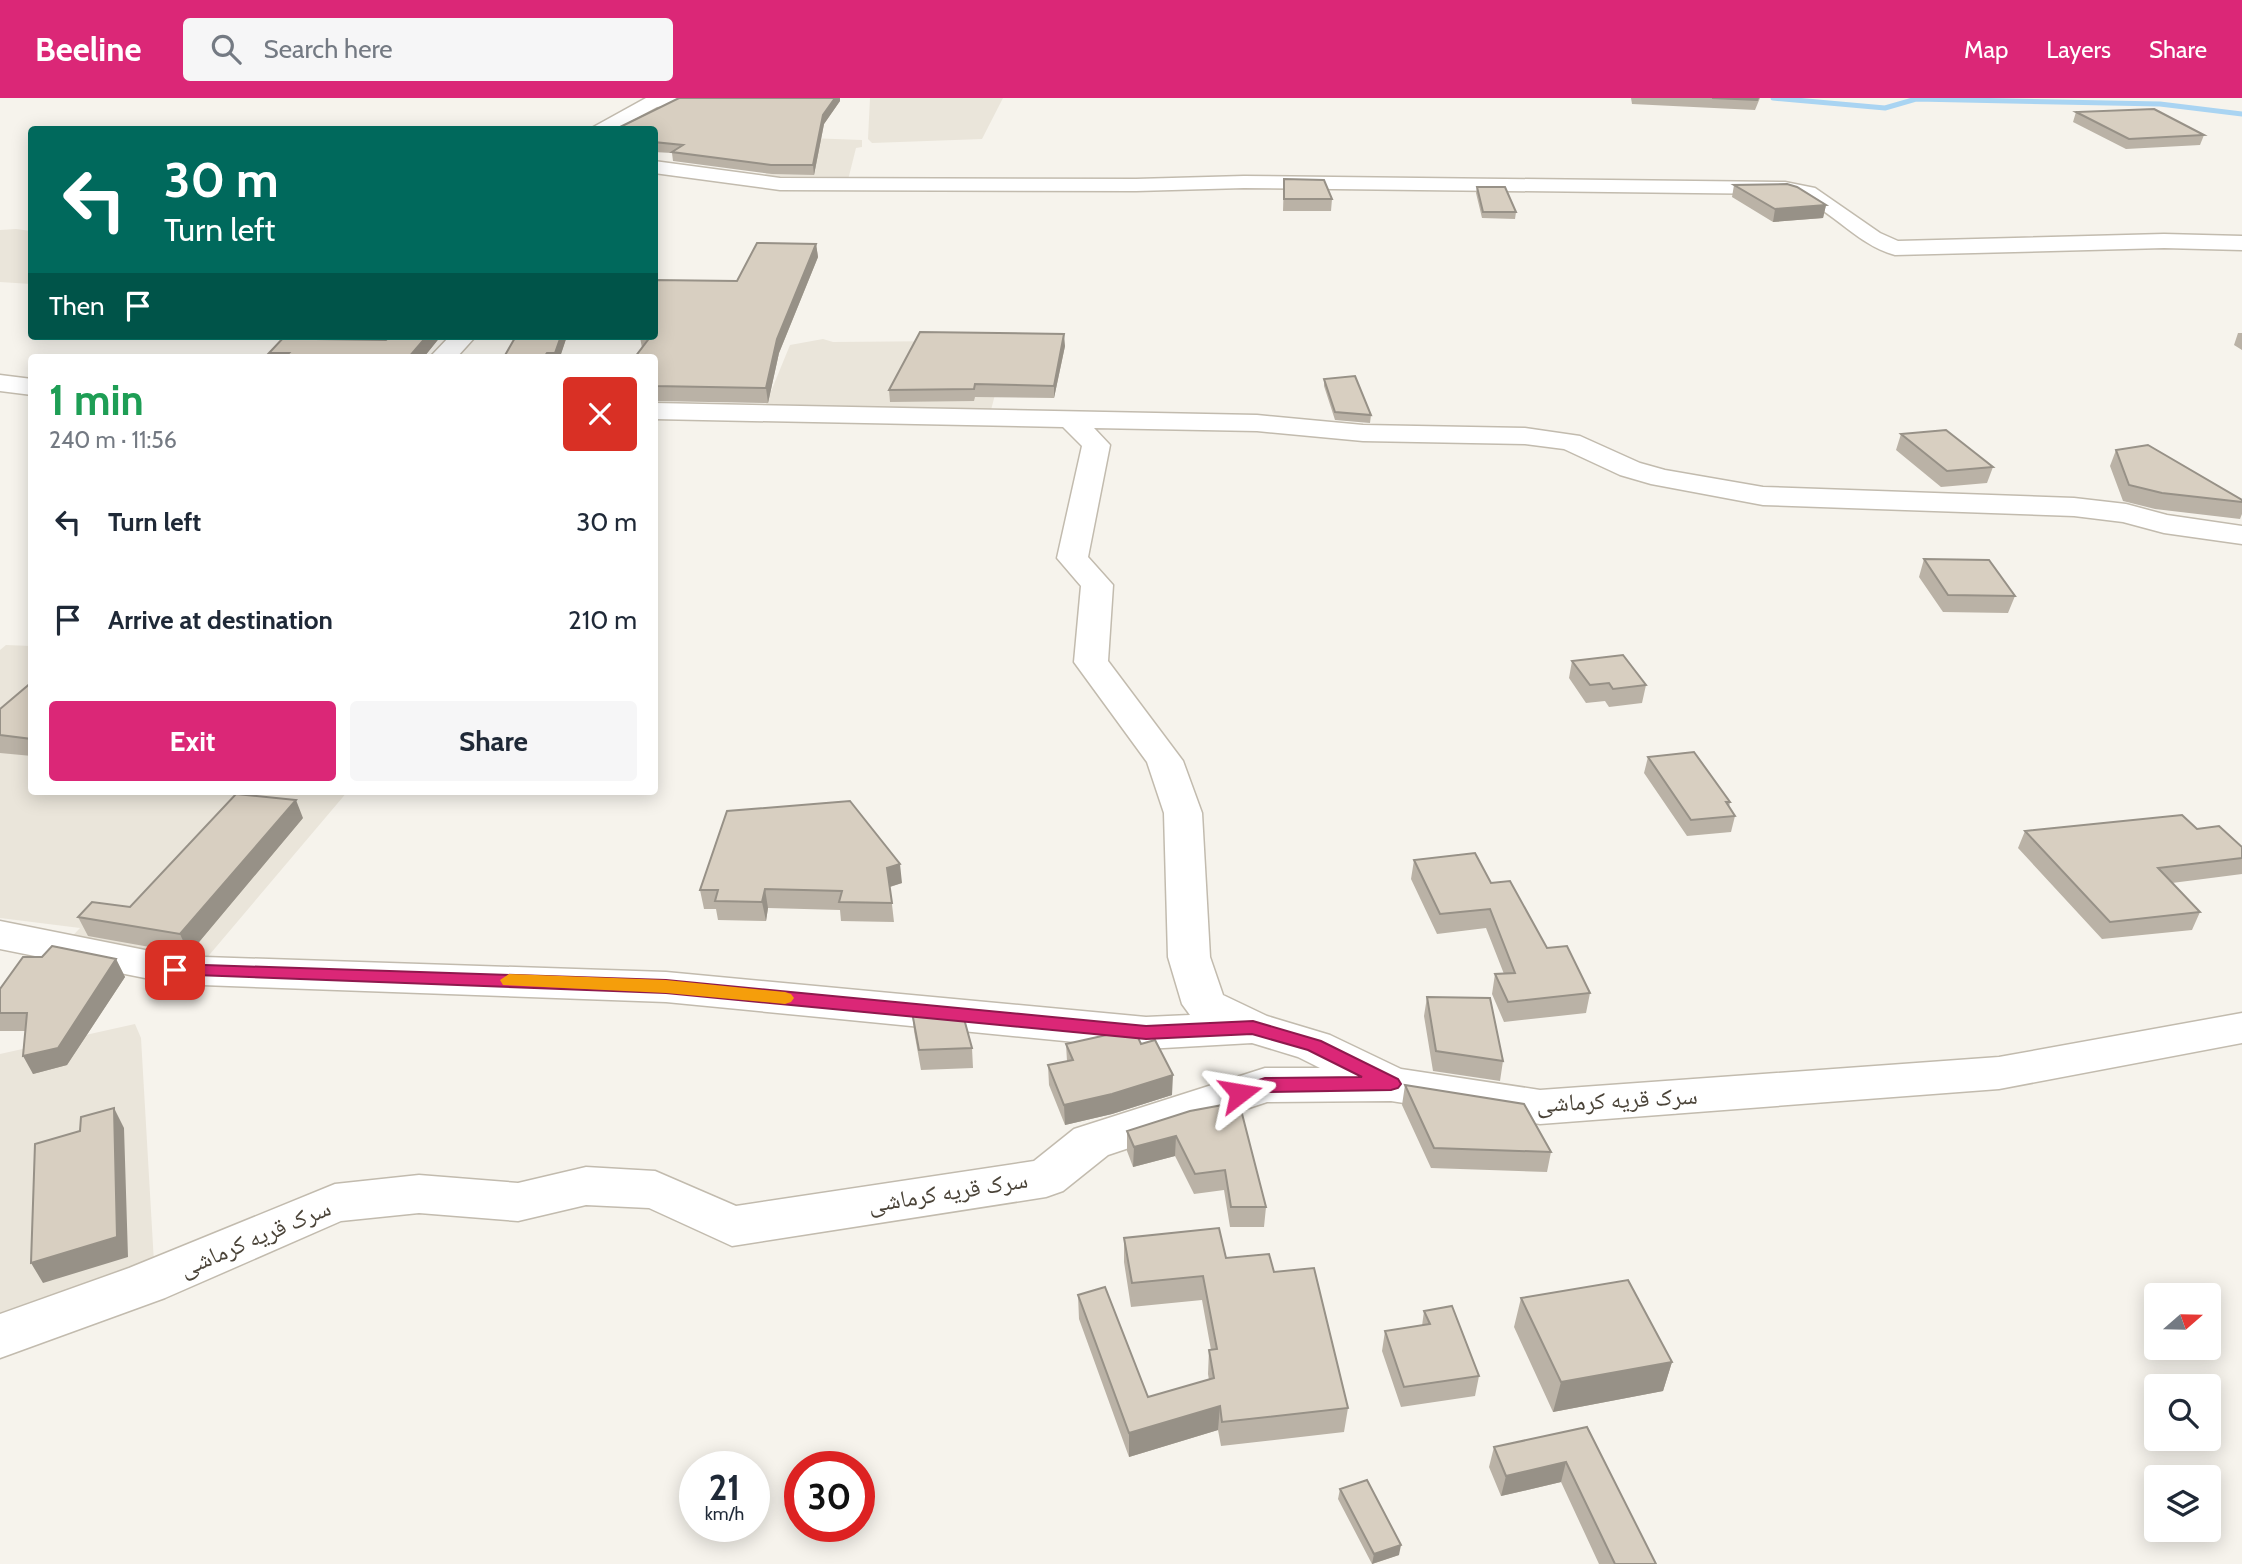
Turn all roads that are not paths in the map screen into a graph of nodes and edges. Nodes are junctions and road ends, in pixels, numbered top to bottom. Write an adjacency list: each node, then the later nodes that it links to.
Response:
1 (685, 98): 2 (street)
2 (606, 126)
3 (658, 168): 4 (street)
4 (2242, 243)
5 (460, 340): 6 (street)
6 (446, 354)
7 (0, 383): 8 (street)
8 (28, 386)
9 (658, 411): 10 (street)
10 (1070, 419): 11 (street); 13 (street)
11 (2242, 535)
12 (0, 935): 13 (street)
13 (1253, 1027): 15 (street)
14 (2242, 1028): 15 (street, سرک قریه کرماشی)
15 (1391, 1084): 16 (street, سرک قریه کرماشی)
16 (0, 1336)

